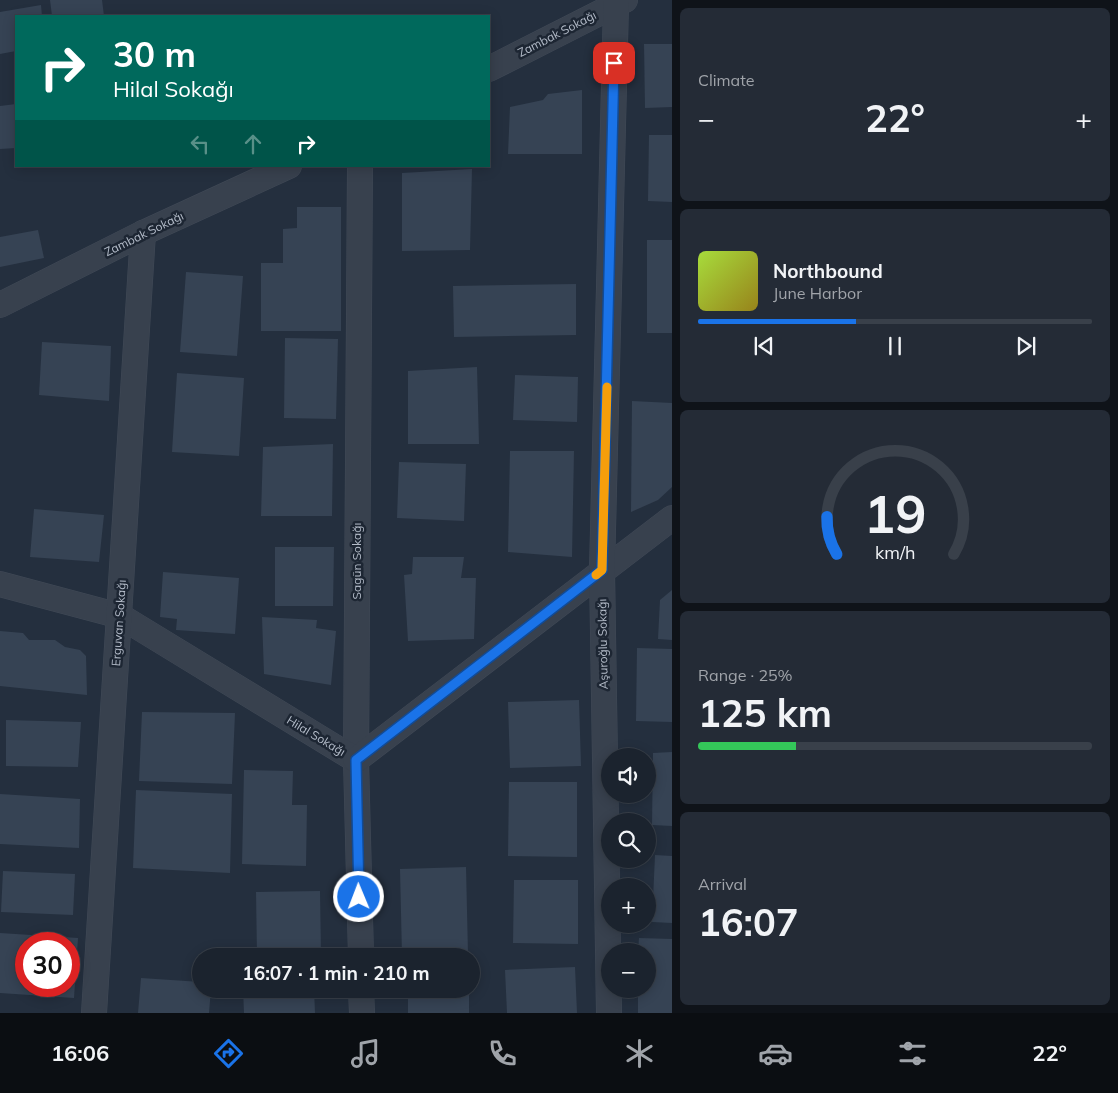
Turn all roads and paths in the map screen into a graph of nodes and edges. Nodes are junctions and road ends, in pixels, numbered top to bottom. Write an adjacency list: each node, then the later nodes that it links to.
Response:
1 (620, 2): 2 (street, Zambak Sokağı); 8 (street, Aşuroğlu Sokağı)
2 (490, 68)
3 (287, 167): 5 (street, Zambak Sokağı)
4 (360, 167): 11 (street, Sagün Sokağı)
5 (143, 233): 6 (street, Zambak Sokağı); 10 (street, Erguvan Sokağı)
6 (0, 304)
7 (672, 518): 8 (street, Hilal Sokağı)
8 (602, 570): 11 (street, Hilal Sokağı); 16 (street, Aşuroğlu Sokağı)
9 (0, 584): 10 (street, Hilal Sokağı)
10 (120, 616): 11 (street, Hilal Sokağı); 14 (street, Erguvan Sokağı)
11 (356, 760): 12 (street, Sagün Sokağı)
12 (361, 948)
13 (362, 998): 15 (street)
14 (94, 1013)
15 (362, 1013)
16 (609, 1013)

